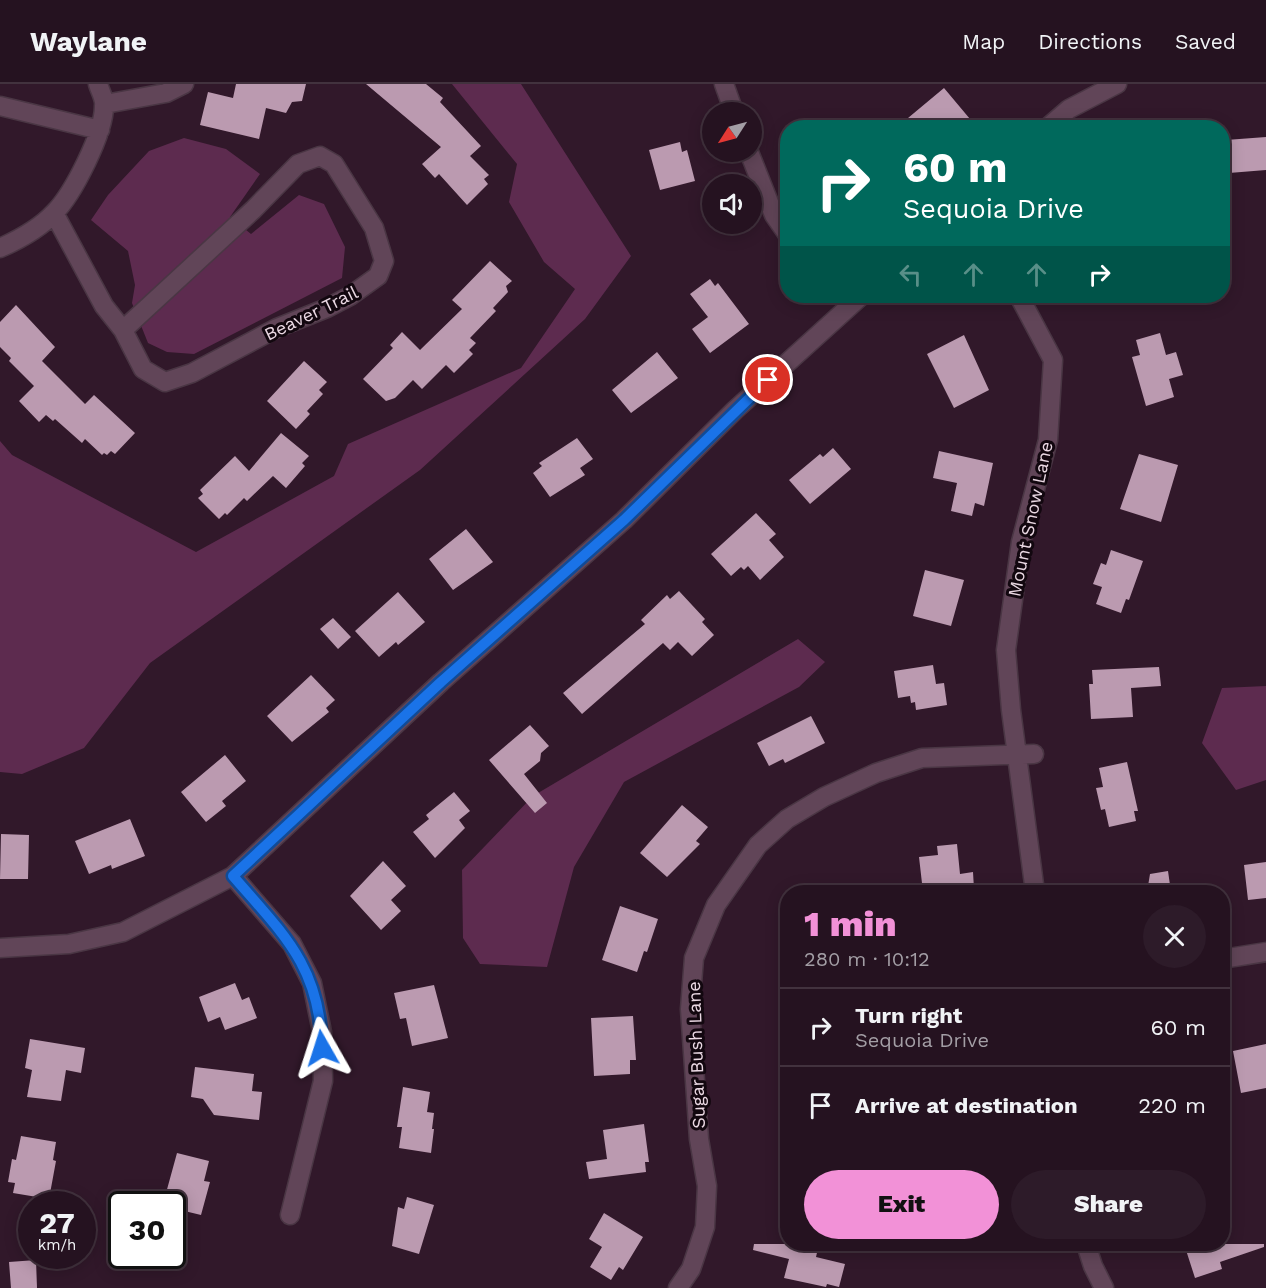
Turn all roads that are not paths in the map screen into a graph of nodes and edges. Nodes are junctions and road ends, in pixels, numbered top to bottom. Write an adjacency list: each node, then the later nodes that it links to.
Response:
1 (98, 84): 6 (street)
2 (184, 84): 6 (street)
3 (724, 84): 5 (street)
4 (1117, 84): 8 (street)
5 (730, 102)
6 (105, 104): 9 (street)
7 (0, 106): 9 (street)
8 (1056, 120)
9 (100, 130): 11 (street)
10 (753, 162): 12 (street)
11 (54, 213): 13 (street); 16 (street, Beaver Trail)
12 (780, 223)
13 (0, 248)
14 (846, 303): 18 (street)
15 (1023, 303): 17 (street, Mount Snow Lane)
16 (123, 330): 16 (street, Beaver Trail)
17 (1025, 754): 19 (street, Mount Snow Lane); 25 (street, Sugar Bush Lane)
18 (233, 876): 20 (street); 23 (street)
19 (1034, 885)
20 (0, 948)
21 (1266, 952): 22 (street)
22 (1230, 958)
23 (290, 1215)
24 (1088, 1251): 26 (street)
25 (678, 1288)
26 (1104, 1288)

